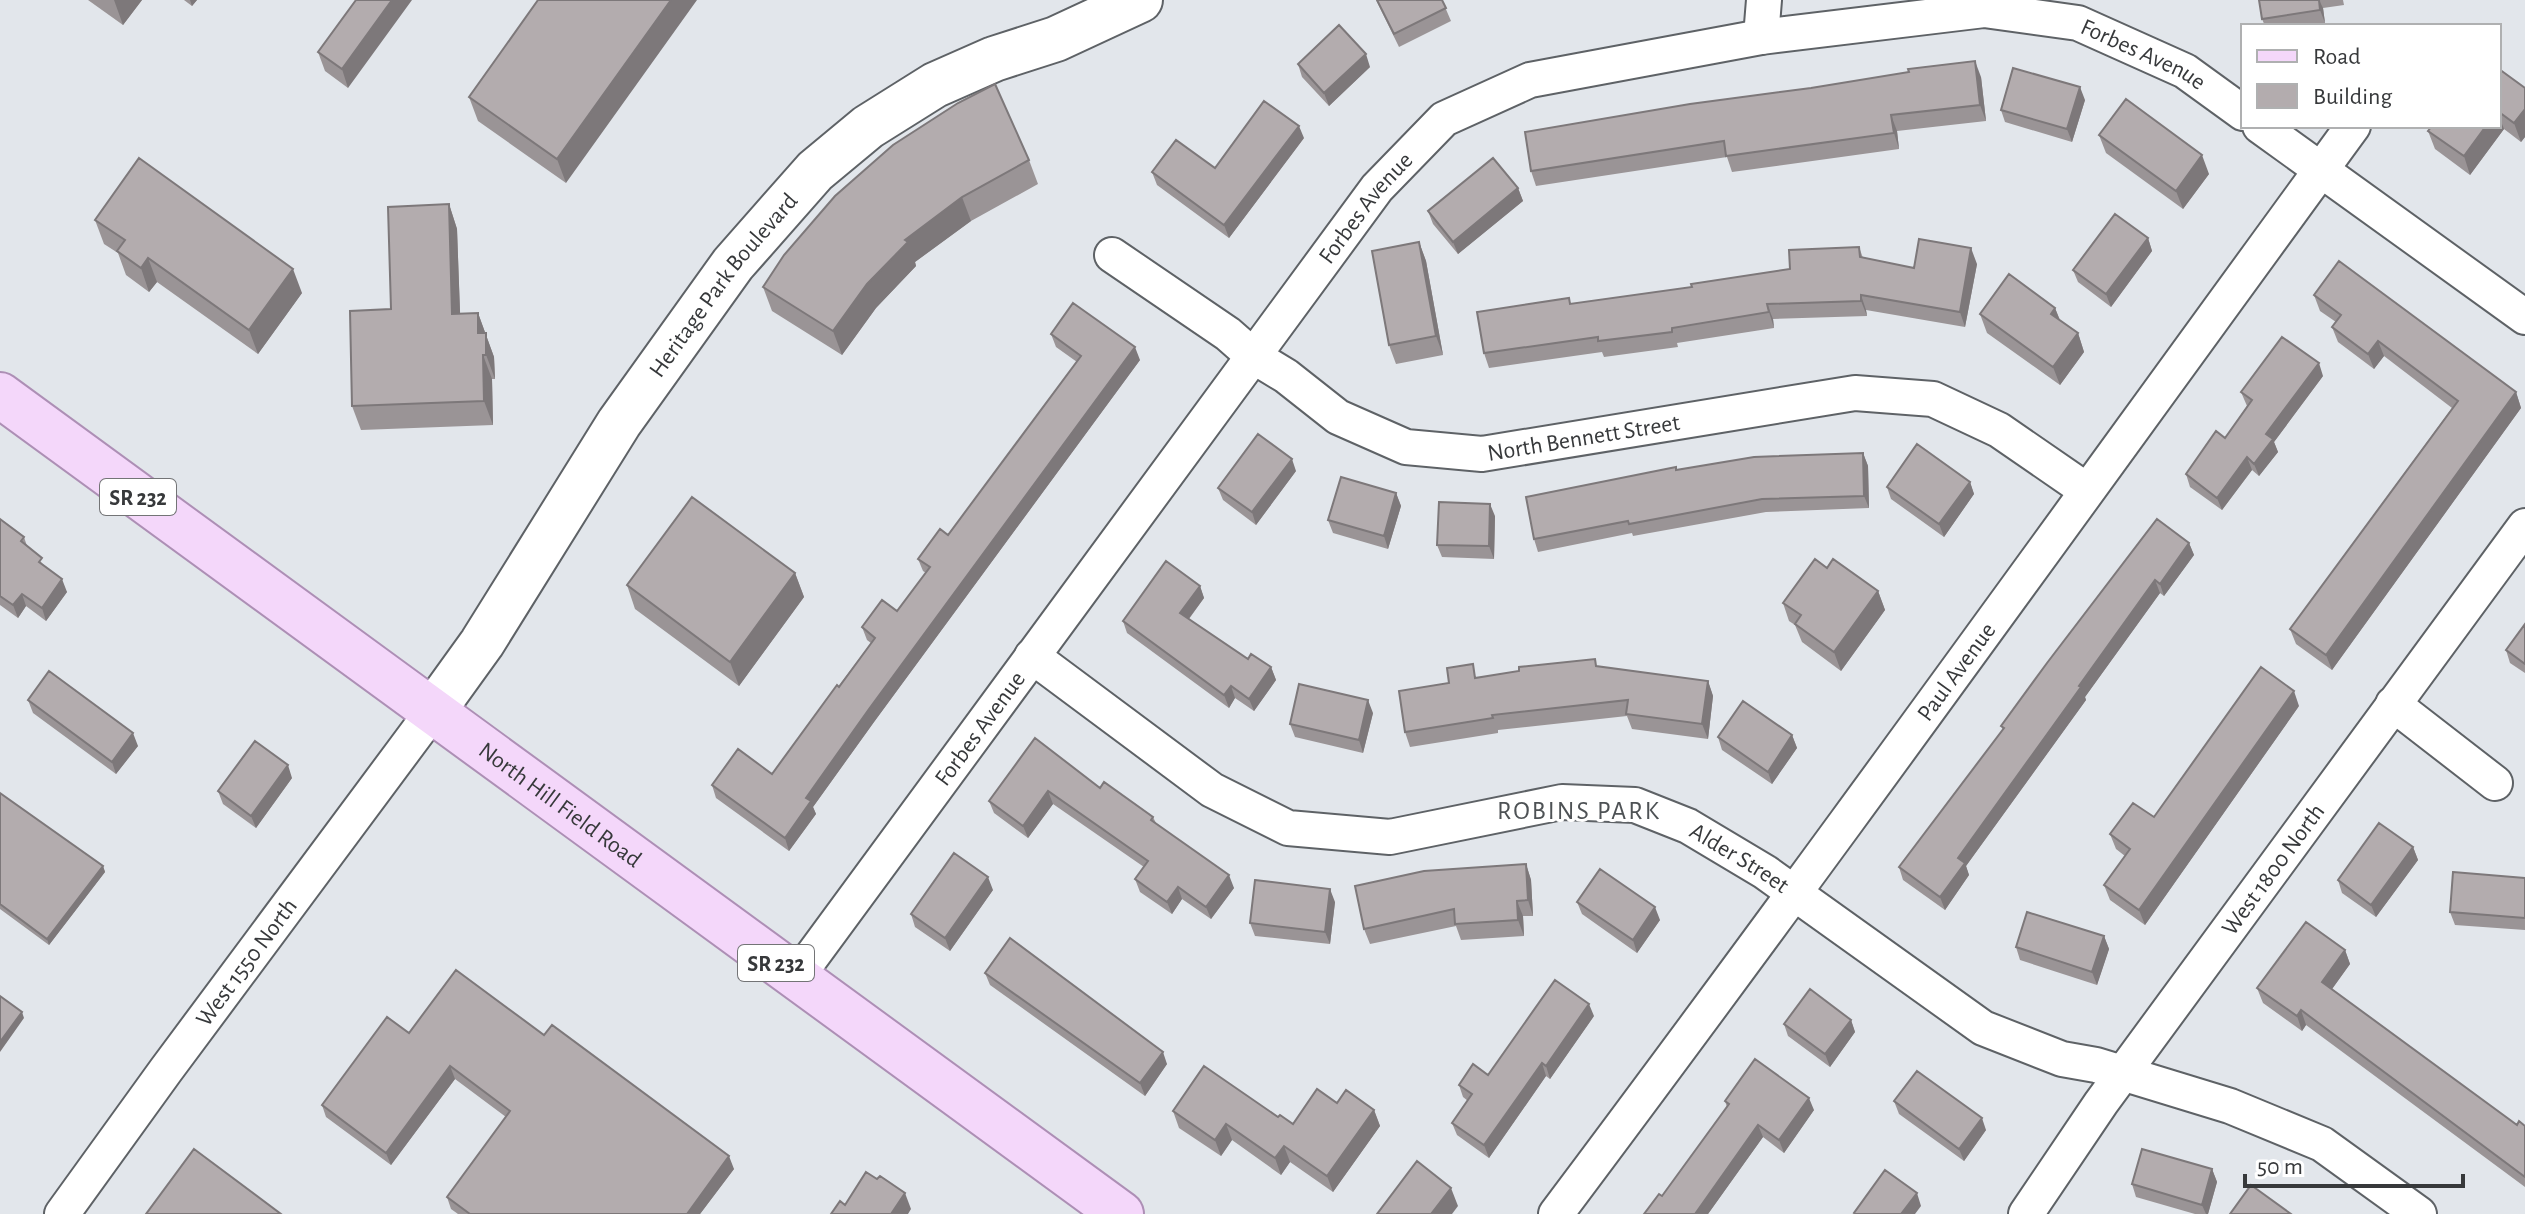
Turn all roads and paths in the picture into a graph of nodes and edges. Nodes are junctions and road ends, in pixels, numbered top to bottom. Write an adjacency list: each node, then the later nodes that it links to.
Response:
1 (1140, 0): 16 (street, Heritage Park Boulevard)
2 (1764, 0): 3 (street)
3 (1761, 37): 4 (street, Forbes Avenue); 10 (street, Forbes Avenue)
4 (2241, 112)
5 (2263, 128): 7 (street)
6 (2352, 128): 7 (street, Paul Avenue)
7 (2320, 170): 9 (street); 12 (street, Paul Avenue)
8 (1112, 255): 10 (street, North Bennett Street)
9 (2525, 317)
10 (1253, 356): 12 (street, North Bennett Street); 14 (street, Forbes Avenue)
11 (0, 395): 16 (main road, North Hill Field Road / SR 232)
12 (2086, 490): 18 (street, Paul Avenue)
13 (2525, 526): 15 (street, West 1800 North)
14 (1032, 656): 18 (street, Alder Street); 19 (street, Forbes Avenue)
15 (2393, 704): 17 (street); 20 (street, West 1800 North)
16 (433, 711): 19 (main road, North Hill Field Road / SR 232); 21 (street, West 1550 North)
17 (2495, 783)
18 (1795, 895): 20 (street, Alder Street); 23 (street, Paul Avenue)
19 (796, 978): 22 (main road, North Hill Field Road / SR 232)
20 (2123, 1074): 24 (street, West 1800 North); 25 (street, Alder Street)
21 (62, 1214)
22 (1121, 1214)
23 (1556, 1214)
24 (2026, 1214)
25 (2419, 1214)

